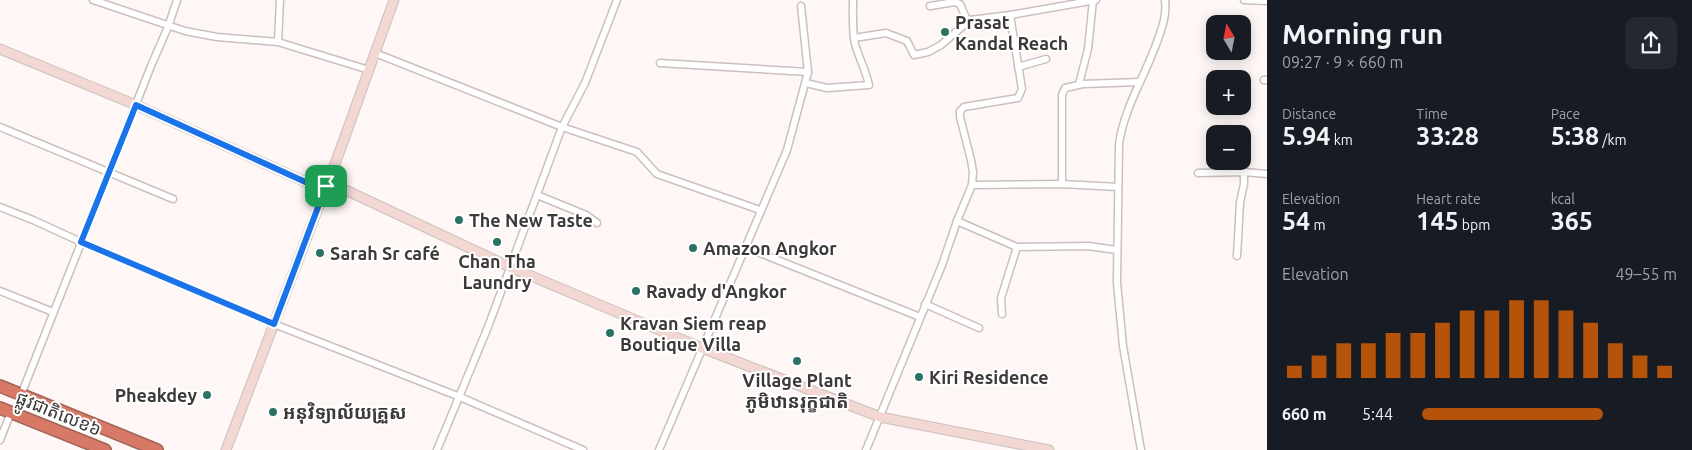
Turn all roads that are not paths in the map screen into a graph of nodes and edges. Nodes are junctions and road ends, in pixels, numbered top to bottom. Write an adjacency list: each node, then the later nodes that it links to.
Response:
1 (93, 0): 15 (street)
2 (177, 0): 15 (street)
3 (280, 0): 17 (street)
4 (394, 0): 19 (street)
5 (617, 0): 30 (street)
6 (852, 0): 16 (street)
7 (1094, 0): 13 (street); 27 (street)
8 (1165, 0): 25 (street)
9 (1244, 0): 10 (street)
10 (1267, 1)
11 (800, 6): 24 (street)
12 (930, 6): 14 (street)
13 (1010, 15): 14 (street); 22 (street)
14 (970, 20): 16 (street)
15 (168, 27): 17 (street); 28 (street)
16 (854, 38): 26 (street)
17 (278, 42): 23 (street)
18 (0, 49): 28 (street)
19 (375, 53): 23 (street); 30 (street)
20 (1046, 59): 22 (street)
21 (660, 63): 24 (street)
22 (1018, 67): 36 (street)
23 (369, 70): 37 (street)
24 (808, 72): 26 (street)
25 (1140, 82): 27 (street); 38 (street)
26 (806, 83): 42 (street)
27 (1079, 84): 35 (street)
28 (136, 105): 31 (street); 37 (street)
29 (0, 127): 31 (street)
30 (562, 127): 39 (street); 42 (street)
31 (109, 172): 40 (street); 45 (street)
32 (1244, 172): 33 (street); 34 (street); 49 (street)
33 (1198, 173)
34 (1267, 174)
35 (1062, 184): 36 (street); 38 (street)
36 (972, 185): 43 (street)
37 (326, 186): 50 (street); 56 (street)
38 (1118, 187): 48 (street)
39 (537, 195): 44 (street); 50 (street)
40 (173, 199)
41 (0, 207): 45 (street)
42 (760, 210): 46 (street)
43 (957, 221): 47 (street); 52 (street)
44 (598, 223)
45 (81, 242): 53 (street); 56 (street)
46 (745, 247): 55 (street); 58 (street)
47 (1017, 247): 48 (street); 54 (street)
48 (1117, 250): 74 (street)
49 (1237, 256)
50 (510, 267): 58 (street); 61 (street)
51 (0, 291): 53 (street)
52 (925, 304): 55 (street); 57 (street)
53 (53, 312): 60 (street)
54 (1002, 314)
55 (920, 317): 64 (street)
56 (274, 324): 61 (street); 68 (street)
57 (979, 328)
58 (702, 348): 64 (street); 71 (street)
59 (0, 386): 60 (highway, ផ្លូវជាតិលេខ៦)
60 (22, 395): 67 (highway, ផ្លូវជាតិលេខ៦)
61 (460, 397): 69 (street); 70 (street)
62 (0, 408): 63 (highway, ផ្លូវជាតិលេខ៦)
63 (11, 412): 65 (street); 66 (highway, ផ្លូវជាតិលេខ៦)
64 (880, 417): 72 (street); 73 (street)
65 (0, 440)
66 (105, 450)
67 (157, 450)
68 (226, 450)
69 (437, 450)
70 (583, 450)
71 (659, 450)
72 (866, 450)
73 (1049, 450)
74 (1141, 450)

